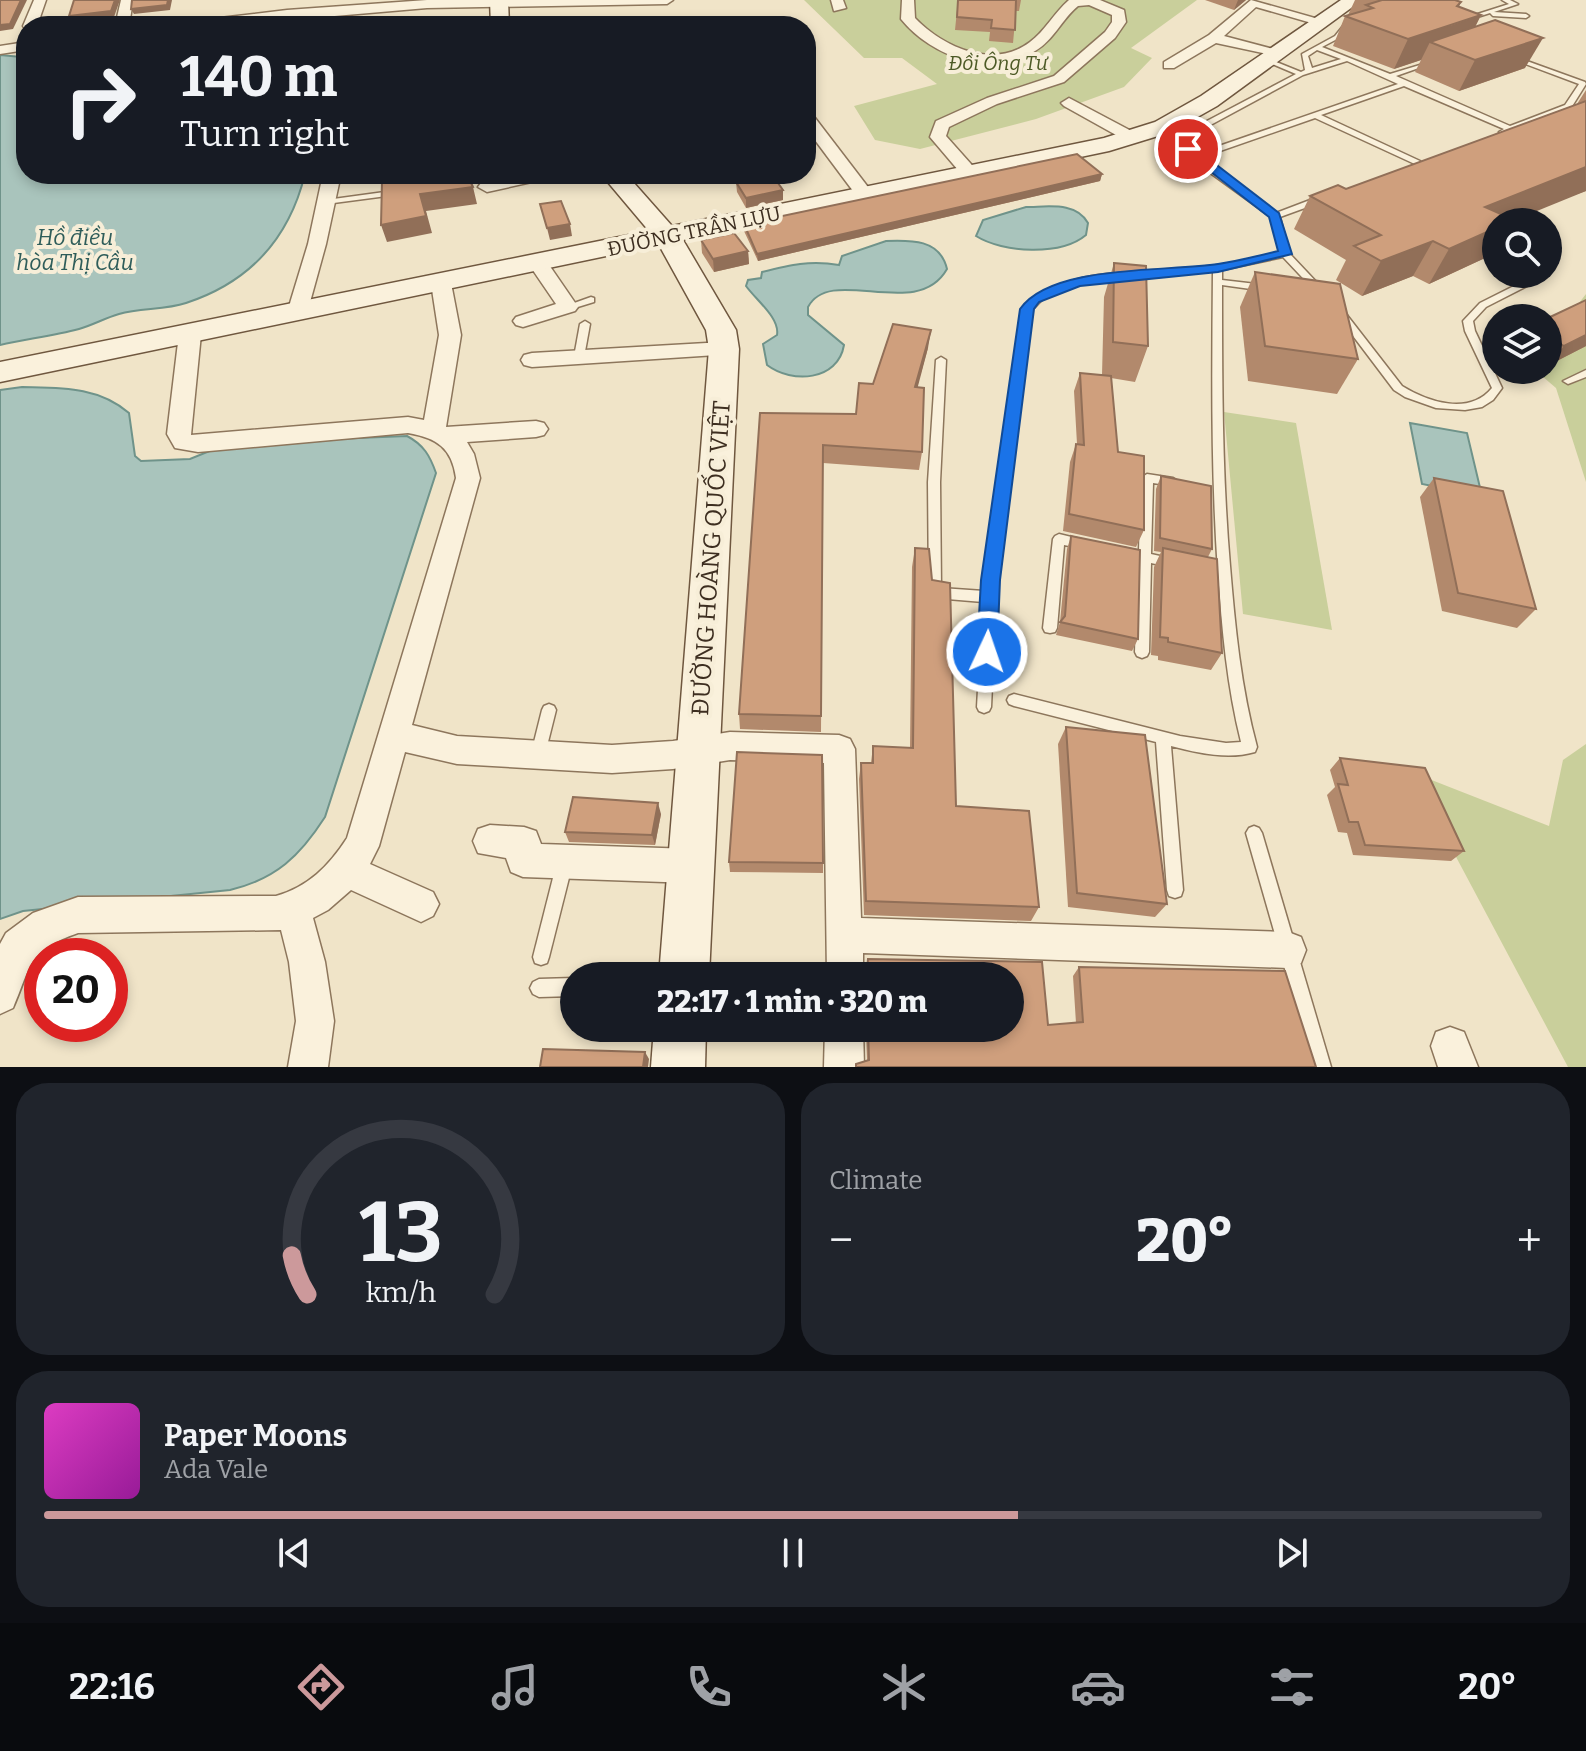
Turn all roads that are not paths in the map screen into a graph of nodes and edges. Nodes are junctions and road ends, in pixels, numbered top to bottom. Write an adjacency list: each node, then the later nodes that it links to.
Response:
1 (499, 0): 2 (street); 6 (street)
2 (667, 0)
3 (908, 0): 5 (street)
4 (1505, 0): 9 (lane)
5 (1112, 3): 35 (street)
6 (362, 4): 7 (street)
7 (283, 10): 10 (street)
8 (1349, 11): 12 (main road, ĐƯỜNG TRẦN LỰU); 15 (lane)
9 (1484, 13): 11 (lane); 13 (lane)
10 (247, 16)
11 (1526, 16)
12 (1322, 22): 14 (street); 17 (main road, ĐƯỜNG TRẦN LỰU)
13 (1452, 24)
14 (1214, 38): 17 (street); 20 (street)
15 (1316, 47): 18 (lane); 21 (lane)
16 (1509, 56): 27 (lane)
17 (1271, 57): 21 (lane); 30 (main road, ĐƯỜNG TRẦN LỰU)
18 (1347, 59): 21 (lane); 22 (lane)
19 (1435, 61): 22 (lane)
20 (1169, 65)
21 (1305, 72): 31 (lane)
22 (1390, 76): 23 (lane)
23 (1404, 84): 26 (lane); 27 (lane)
24 (1069, 103): 30 (street)
25 (1052, 110): 30 (street)
26 (1315, 115): 31 (lane); 33 (lane)
27 (1510, 129): 29 (lane)
28 (816, 130): 41 (street)
29 (1497, 134)
30 (1120, 141): 35 (main road, ĐƯỜNG TRẦN LỰU)
31 (1194, 157): 44 (lane)
32 (1431, 158): 33 (lane)
33 (1417, 163): 34 (lane)
34 (1403, 168)
35 (970, 173): 41 (main road, ĐƯỜNG TRẦN LỰU)
36 (330, 184): 43 (street)
37 (500, 184): 39 (street)
38 (622, 184): 45 (main road, ĐƯỜNG HOÀNG QUỐC VIỆT)
39 (487, 187)
40 (414, 190): 43 (lane)
41 (865, 195): 45 (main road, ĐƯỜNG TRẦN LỰU)
42 (1332, 195): 44 (lane)
43 (326, 202): 57 (street)
44 (1275, 216): 46 (lane)
45 (668, 237): 47 (main road, ĐƯỜNG TRẦN LỰU); 61 (main road, ĐƯỜNG HOÀNG QUỐC VIỆT)
46 (1285, 254): 48 (lane); 53 (lane)
47 (538, 263): 50 (main road, ĐƯỜNG TRẦN LỰU); 56 (street)
48 (1218, 268): 49 (lane); 77 (lane)
49 (1218, 282): 52 (lane); 72 (lane)
50 (441, 283): 57 (main road, ĐƯỜNG TRẦN LỰU); 69 (street)
51 (1516, 288): 55 (lane)
52 (1278, 290)
53 (1309, 293)
54 (591, 300): 56 (lane)
55 (1335, 306)
56 (568, 307): 58 (street)
57 (297, 313): 60 (main road, ĐƯỜNG TRẦN LỰU)
58 (523, 321)
59 (585, 324): 62 (lane)
60 (190, 334): 65 (main road, ĐƯỜNG TRẦN LỰU); 69 (street)
61 (724, 349): 62 (street); 85 (main road, ĐƯỜNG HOÀNG QUỐC VIỆT)
62 (579, 357): 63 (street)
63 (532, 360)
64 (941, 360): 77 (lane)
65 (0, 372)
66 (1586, 373): 67 (lane)
67 (1568, 381)
68 (536, 429): 69 (street)
69 (440, 433): 83 (street)
70 (1190, 486): 75 (lane)
71 (1204, 488): 72 (lane)
72 (1218, 491): 84 (lane)
73 (1102, 548): 78 (lane)
74 (1116, 551): 75 (lane)
75 (1145, 557): 76 (lane); 79 (lane)
76 (1184, 565)
77 (990, 597): 81 (lane)
78 (1050, 628)
79 (1142, 652)
80 (1014, 700): 84 (lane)
81 (984, 707)
82 (549, 710): 86 (lane)
83 (394, 735): 86 (street); 91 (street)
84 (1163, 738): 92 (lane)
85 (700, 749): 86 (street); 90 (main road, ĐƯỜNG HOÀNG QUỐC VIỆT); 95 (street)
86 (538, 754)
87 (1254, 833): 96 (lane)
88 (490, 841): 89 (street)
89 (565, 859): 90 (street); 97 (lane)
90 (692, 866): 98 (main road, ĐƯỜNG HOÀNG QUỐC VIỆT)
91 (347, 871): 93 (street); 94 (street)
92 (1175, 890)
93 (421, 904)
94 (293, 910): 102 (street); 105 (street)
95 (845, 935): 96 (street); 99 (street)
96 (1288, 950): 108 (lane)
97 (541, 957)
98 (685, 962)
99 (845, 962)
100 (560, 987): 101 (lane)
101 (539, 988)
102 (0, 995)
103 (679, 1042): 106 (main road)
104 (844, 1042): 107 (street)
105 (308, 1067)
106 (678, 1067)
107 (844, 1067)
108 (1322, 1067)

